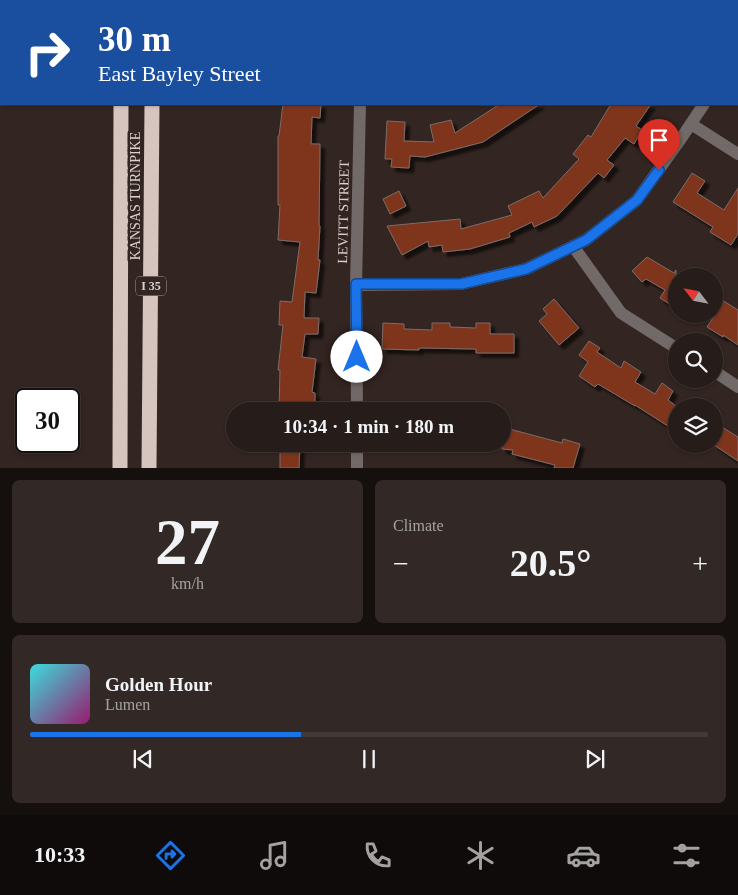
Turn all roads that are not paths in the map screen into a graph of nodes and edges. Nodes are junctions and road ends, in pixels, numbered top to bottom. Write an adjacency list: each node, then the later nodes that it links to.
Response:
1 (121, 105): 14 (highway, KANSAS TURNPIKE / I 35)
2 (152, 105): 15 (highway, KANSAS TURNPIKE / I 35)
3 (360, 105): 8 (street, LEVITT STREET)
4 (703, 105): 5 (street)
5 (691, 124): 6 (street); 7 (street)
6 (738, 154)
7 (573, 246): 8 (street); 9 (street)
8 (356, 284): 12 (street, LEVITT STREET)
9 (668, 343)
10 (723, 377): 11 (street)
11 (738, 386)
12 (357, 402)
13 (357, 452): 16 (street)
14 (120, 468)
15 (150, 468)
16 (357, 468)

